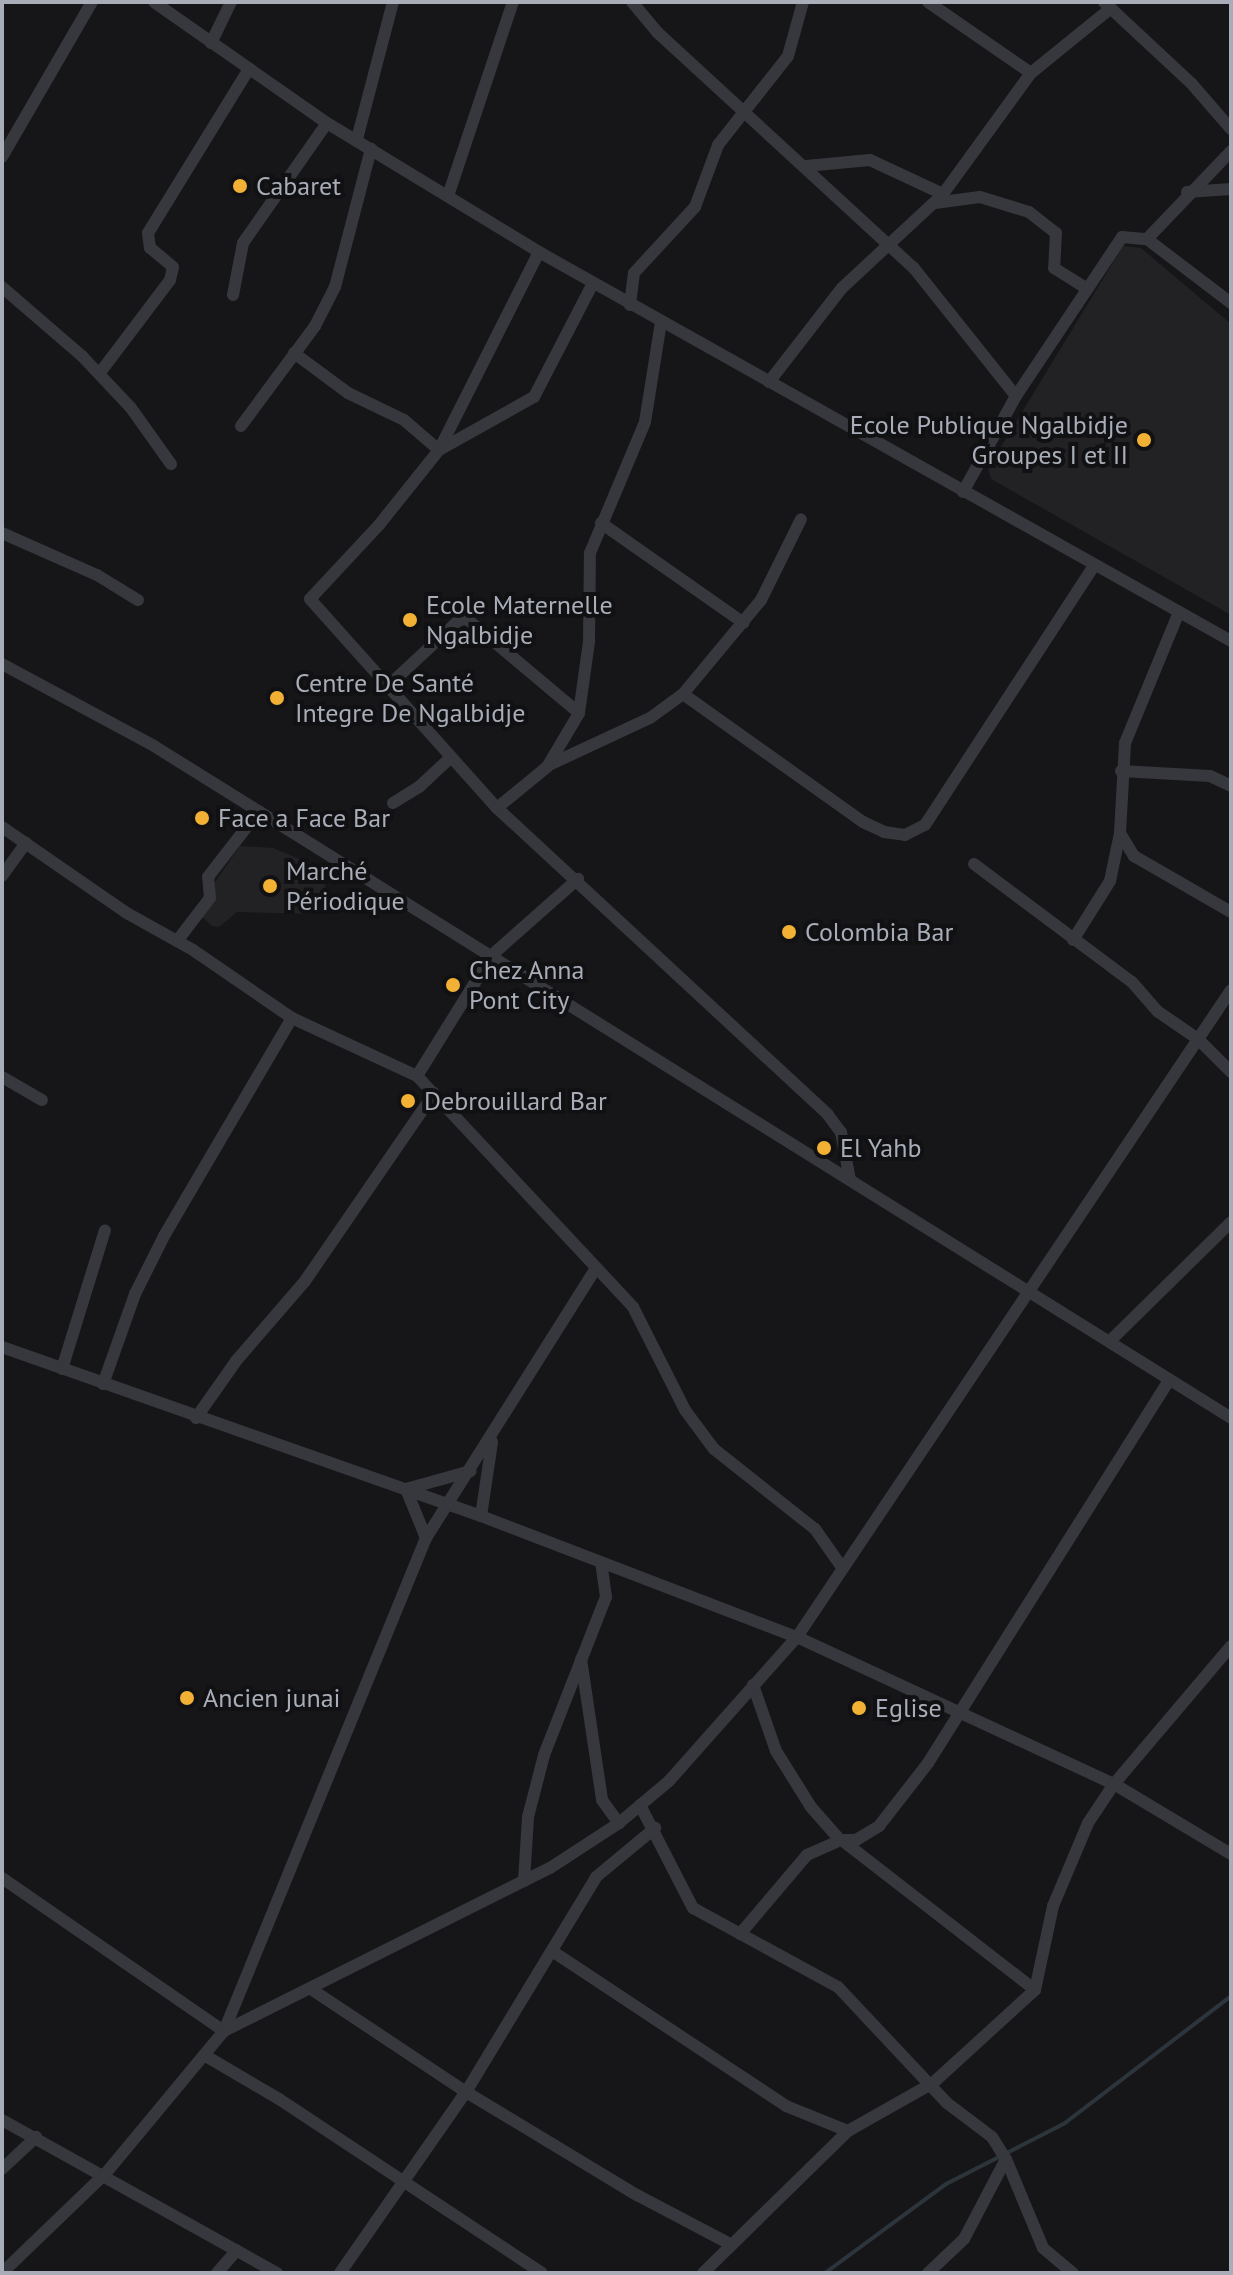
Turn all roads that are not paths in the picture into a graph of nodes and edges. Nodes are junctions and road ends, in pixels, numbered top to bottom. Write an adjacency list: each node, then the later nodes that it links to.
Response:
1 (92, 2): 19 (street)
2 (154, 2): 10 (street)
3 (231, 2): 10 (street)
4 (393, 2): 16 (street)
5 (513, 2): 23 (street)
6 (803, 2): 13 (street)
7 (928, 2): 12 (street)
8 (635, 3): 13 (street)
9 (1108, 5): 12 (street); 15 (street)
10 (211, 43): 11 (street)
11 (249, 69): 14 (street); 36 (street)
12 (1031, 73): 24 (street)
13 (747, 112): 20 (street); 33 (street)
14 (327, 123): 16 (street); 31 (street)
15 (1231, 129)
16 (357, 139): 17 (street)
17 (371, 149): 23 (street); 35 (street)
18 (1231, 151): 22 (street)
19 (2, 157)
20 (806, 166): 24 (street); 26 (street)
21 (1231, 189): 22 (street)
22 (1187, 192): 25 (street)
23 (448, 196): 27 (street)
24 (939, 199): 26 (street); 30 (street)
25 (1147, 239): 30 (street); 32 (street)
26 (886, 243): 37 (street); 38 (street)
27 (539, 252): 28 (street); 40 (street)
28 (593, 283): 33 (street); 40 (street)
29 (2, 287): 36 (street)
30 (1085, 287): 38 (street)
31 (233, 295)
32 (1230, 300)
33 (630, 305): 34 (street)
34 (661, 322): 37 (street); 44 (street)
35 (294, 353): 39 (street); 40 (street)
36 (99, 374): 41 (street)
37 (769, 382): 42 (street)
38 (1016, 396): 42 (street)
39 (241, 426)
40 (439, 450): 52 (street)
41 (171, 464)
42 (963, 492): 46 (street)
43 (801, 519): 49 (street)
44 (601, 523): 49 (street); 54 (street)
45 (2, 533): 47 (street)
46 (1094, 566): 48 (street); 53 (street)
47 (138, 600)
48 (1179, 612): 50 (street); 57 (street)
49 (744, 623): 53 (street)
50 (1231, 641)
51 (2, 664): 61 (street)
52 (387, 687): 54 (street); 55 (street)
53 (683, 694): 56 (street)
54 (579, 713): 56 (street)
55 (450, 758): 59 (street); 60 (street)
56 (547, 767): 60 (street)
57 (1121, 771): 58 (street); 63 (street)
58 (1231, 786)
59 (393, 803)
60 (497, 808): 69 (street)
61 (259, 811): 72 (street); 73 (street)
62 (2, 827): 64 (street)
63 (1120, 833): 65 (street); 66 (street)
64 (26, 843): 68 (street); 72 (street)
65 (1113, 853): 66 (street); 71 (street)
66 (1134, 856): 70 (street)
67 (974, 864): 71 (street)
68 (2, 876)
69 (578, 879): 73 (street); 82 (street)
70 (1231, 912)
71 (1073, 940): 76 (street)
72 (177, 941): 75 (street)
73 (492, 955): 78 (street); 82 (street)
74 (1231, 990): 76 (street)
75 (292, 1018): 78 (street); 91 (street)
76 (1198, 1039): 77 (street); 86 (street)
77 (1231, 1072)
78 (417, 1076): 80 (street)
79 (2, 1077): 81 (street)
80 (434, 1093): 85 (street); 92 (street)
81 (42, 1100)
82 (850, 1180): 86 (street)
83 (1231, 1222): 87 (street)
84 (105, 1230): 89 (street)
85 (596, 1268): 96 (street); 103 (street)
86 (1032, 1289): 87 (street); 103 (street)
87 (1111, 1340): 90 (street)
88 (2, 1347): 89 (street)
89 (62, 1369): 91 (street)
90 (1168, 1382): 94 (street); 108 (street)
91 (103, 1384): 93 (street)
92 (210, 1400): 93 (street); 95 (street)
93 (196, 1418): 95 (street)
94 (1231, 1418)
95 (217, 1425): 98 (street)
96 (493, 1435): 97 (street); 100 (street)
97 (471, 1471): 98 (street); 99 (street)
98 (406, 1489): 99 (street); 101 (street)
99 (449, 1506): 100 (street); 101 (street)
100 (481, 1516): 102 (street)
101 (426, 1538): 121 (street)
102 (601, 1562): 104 (street); 106 (street)
103 (841, 1566): 104 (street)
104 (797, 1637): 107 (street); 108 (street)
105 (1231, 1646): 109 (street)
106 (581, 1659): 111 (street); 116 (street)
107 (753, 1685): 110 (street); 113 (street)
108 (957, 1714): 109 (street); 113 (street)
109 (1114, 1784): 114 (street); 119 (street)
110 (640, 1805): 111 (street); 112 (street)
111 (619, 1823): 116 (street)
112 (655, 1828): 117 (street); 118 (street)
113 (840, 1840): 117 (street); 119 (street)
114 (1231, 1854)
115 (2, 1878): 121 (street)
116 (524, 1881): 120 (street)
117 (740, 1934): 123 (street)
118 (552, 1951): 124 (street); 126 (street)
119 (1035, 1990): 123 (street)
120 (314, 1991): 121 (street); 124 (street)
121 (224, 2031): 122 (street)
122 (204, 2055): 130 (street); 131 (street)
123 (933, 2083): 126 (street); 128 (street)
124 (466, 2092): 131 (street); 132 (street)
125 (2, 2120): 127 (street)
126 (848, 2131): 132 (street)
127 (36, 2137): 129 (street); 130 (street)
128 (1006, 2159): 140 (street); 141 (street)
129 (2, 2169)
130 (106, 2173): 133 (street); 134 (street)
131 (401, 2179): 137 (street); 138 (street)
132 (732, 2245): 139 (street)
133 (237, 2250): 135 (street); 136 (street)
134 (2, 2273)
135 (217, 2273)
136 (277, 2273)
137 (340, 2273)
138 (542, 2273)
139 (703, 2273)
140 (928, 2273)
141 (1073, 2273)

